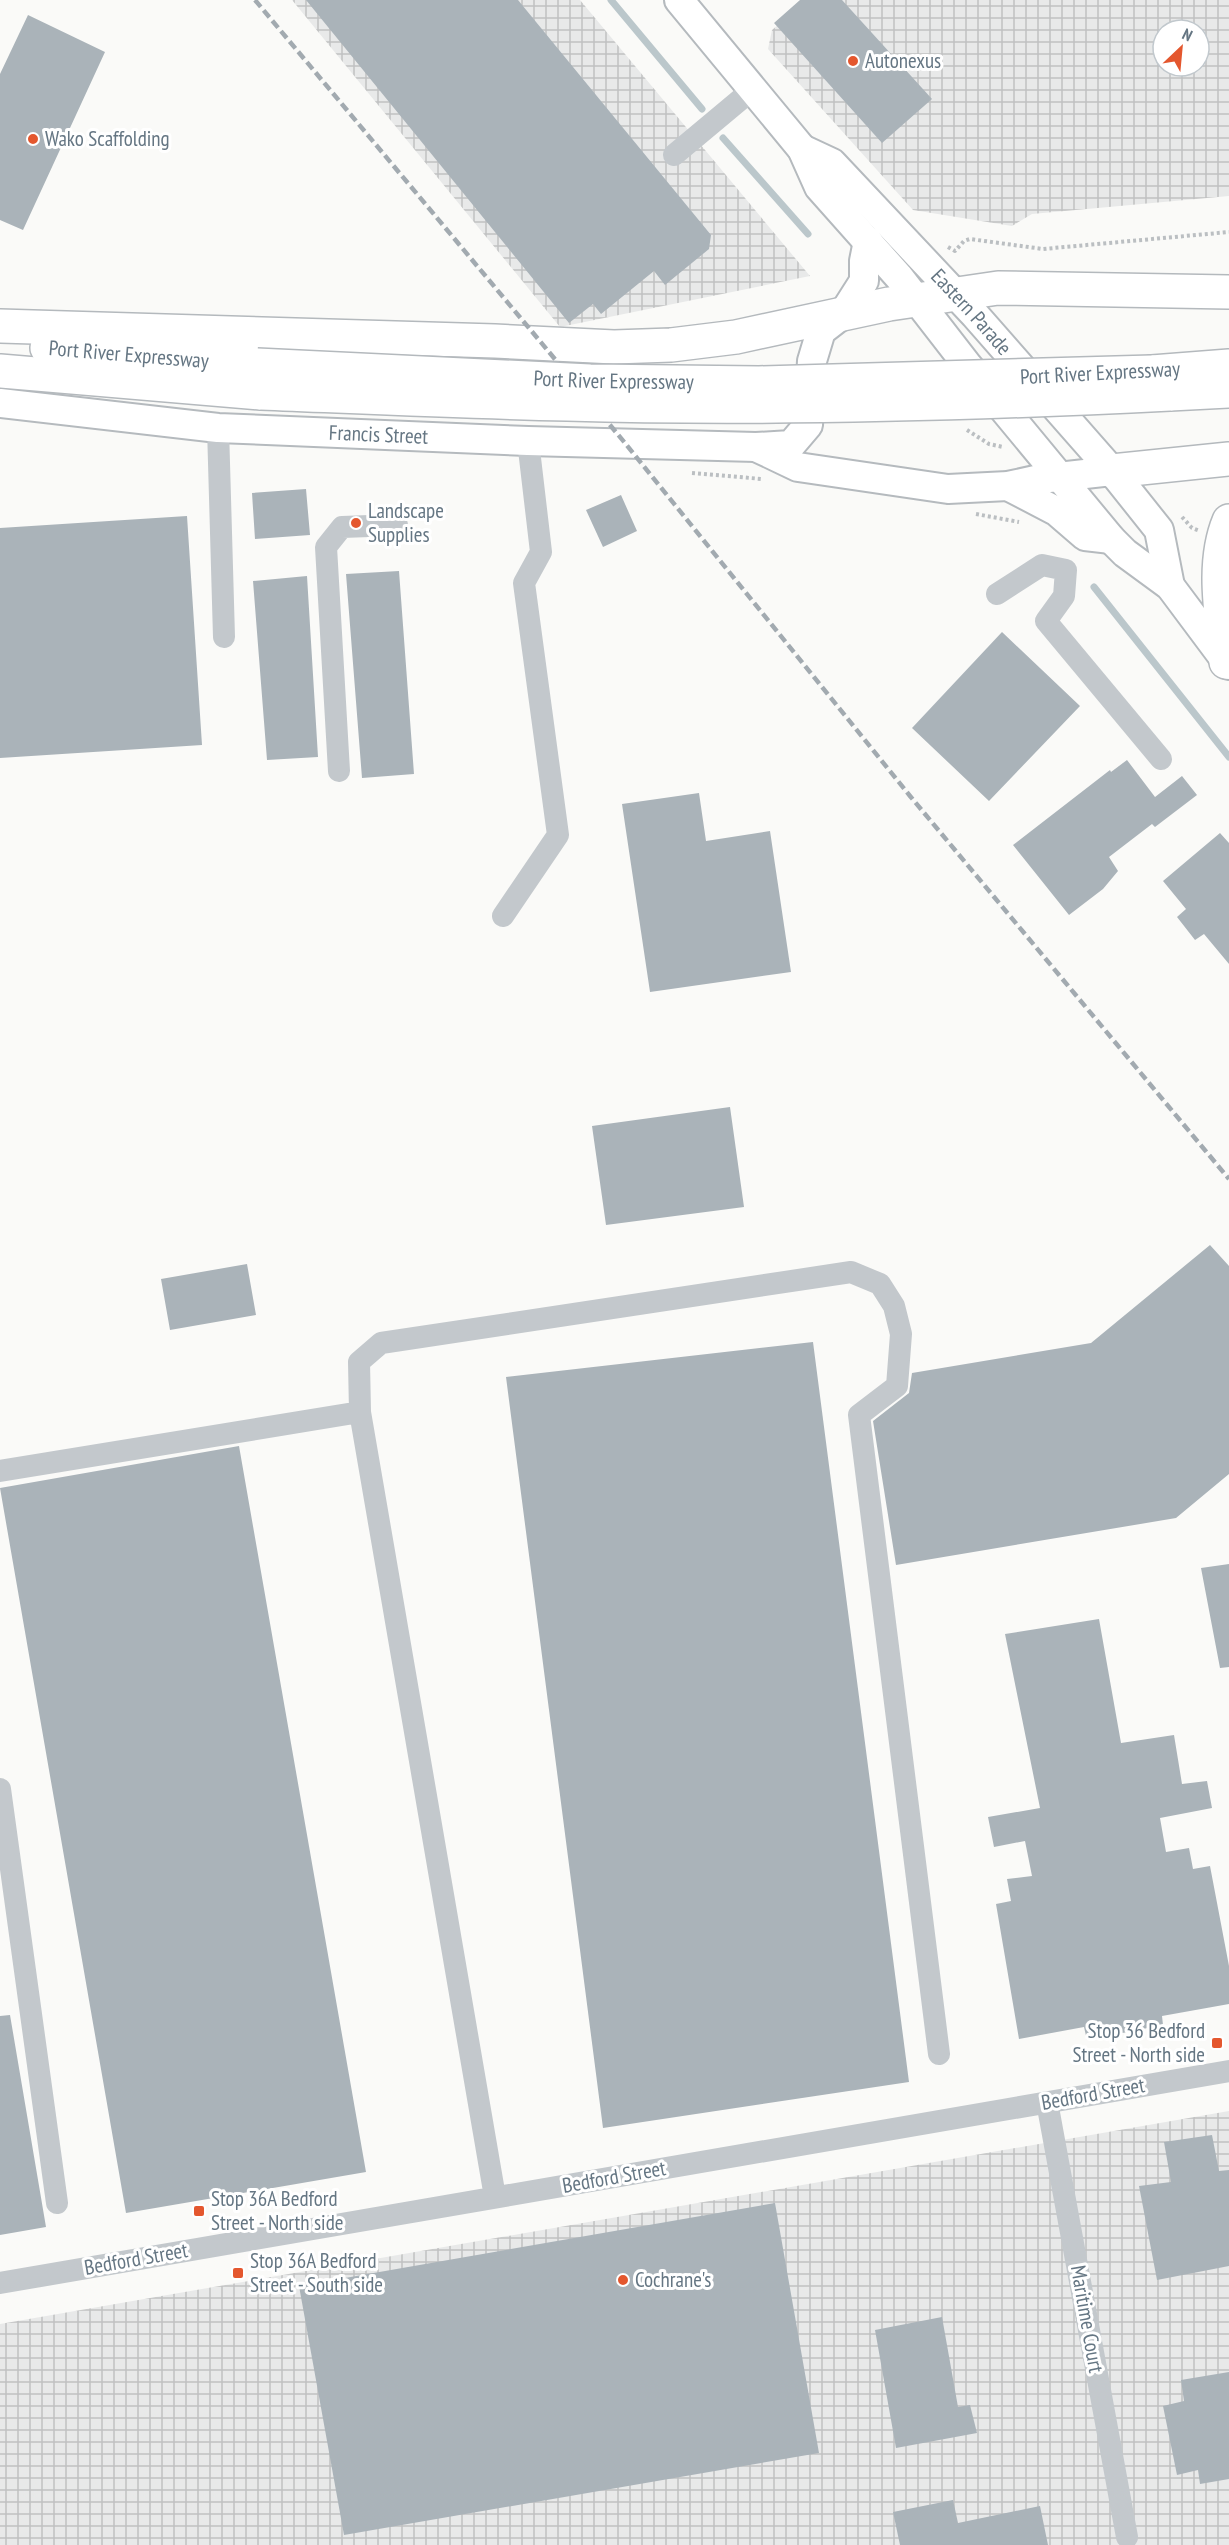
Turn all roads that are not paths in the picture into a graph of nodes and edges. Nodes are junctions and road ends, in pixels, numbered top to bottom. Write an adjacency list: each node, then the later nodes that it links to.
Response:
1 (679, 0): 2 (main road, Eastern Parade)
2 (753, 89): 3 (main road, Eastern Parade); 4 (street)
3 (802, 149): 5 (main road, Eastern Parade); 8 (main road, Eastern Parade)
4 (674, 155)
5 (868, 241): 7 (main road, Eastern Parade); 9 (main road, Francis Street)
6 (1229, 292): 8 (highway)
7 (916, 300): 8 (highway); 9 (highway); 12 (main road, Eastern Parade)
8 (964, 304): 12 (main road); 23 (main road, Eastern Parade)
9 (843, 314): 10 (highway); 21 (main road, Francis Street)
10 (0, 326)
11 (0, 344): 15 (highway, Port River Expressway)
12 (968, 366): 24 (main road, Eastern Parade)
13 (1229, 366): 16 (highway, Port River Expressway)
14 (0, 371): 15 (highway, Port River Expressway)
15 (259, 379): 16 (highway, Port River Expressway, bridge)
16 (1161, 383): 17 (highway, Port River Expressway)
17 (1229, 391)
18 (0, 403): 19 (main road, Francis Street)
19 (218, 428): 20 (main road, Francis Street); 31 (street)
20 (528, 441): 21 (main road, Francis Street); 35 (street)
21 (756, 447): 25 (main road)
22 (1229, 459): 23 (highway)
23 (1112, 471): 24 (main road); 29 (main road, Eastern Parade)
24 (1059, 476): 25 (main road); 28 (main road, Eastern Parade)
25 (1008, 486): 28 (main road)
26 (1229, 521): 32 (highway)
27 (397, 525): 34 (street)
28 (1111, 538): 29 (main road, Eastern Parade)
29 (1170, 586): 32 (main road, Eastern Parade)
30 (997, 594): 33 (street)
31 (224, 637)
32 (1228, 663)
33 (1161, 759)
34 (339, 771)
35 (503, 916)
36 (360, 1412): 37 (street); 39 (street); 42 (street)
37 (0, 1471)
38 (0, 1790): 43 (street)
39 (939, 2054)
40 (1229, 2071): 41 (street, Bedford Street)
41 (1047, 2102): 42 (street, Bedford Street); 45 (street, Maritime Court)
42 (495, 2197): 44 (street, Bedford Street)
43 (57, 2203)
44 (0, 2283)
45 (1127, 2537)

